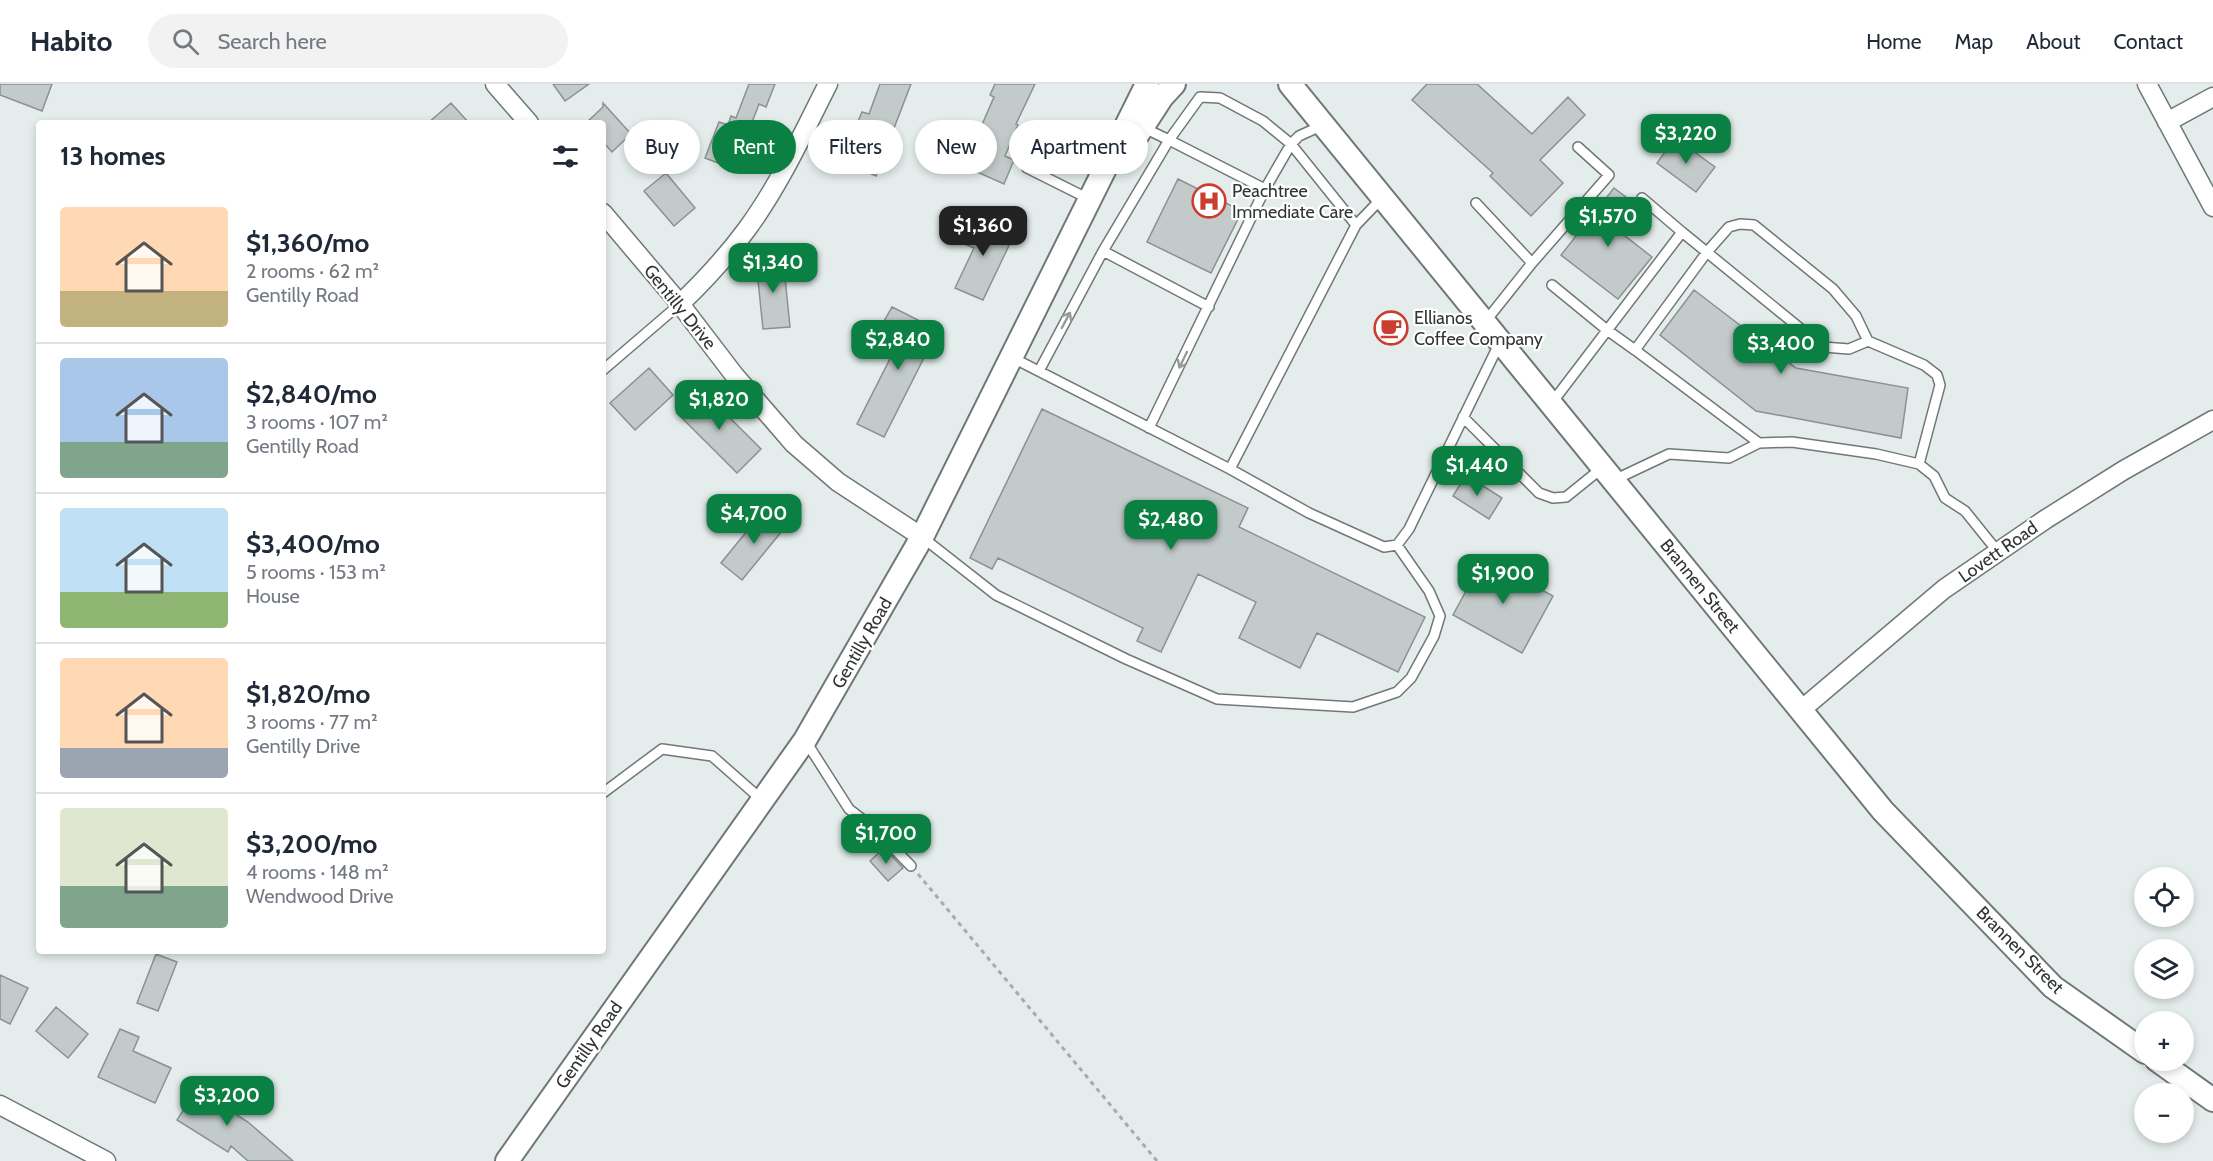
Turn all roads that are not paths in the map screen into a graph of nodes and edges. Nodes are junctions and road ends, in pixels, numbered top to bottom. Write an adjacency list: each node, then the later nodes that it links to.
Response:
1 (495, 84): 9 (street)
2 (828, 84): 33 (street)
3 (1147, 84): 22 (street, Gentilly Road)
4 (1174, 84): 10 (street)
5 (1273, 84): 12 (street)
6 (1290, 84): 12 (street, Brannen Street)
7 (2147, 84): 11 (street)
8 (2213, 97): 11 (street)
9 (526, 120)
10 (1147, 120)
11 (2167, 122): 24 (street)
12 (1323, 125): 15 (lane); 20 (street, Brannen Street)
13 (1148, 130): 14 (lane)
14 (1169, 140): 15 (lane); 19 (lane); 28 (lane)
15 (1291, 144): 19 (lane); 26 (lane)
16 (1578, 147): 31 (lane)
17 (1039, 174): 22 (lane)
18 (1113, 174): 30 (street)
19 (1265, 189): 34 (lane)
20 (1383, 197): 26 (lane); 35 (street, Brannen Street)
21 (1642, 198): 27 (lane)
22 (1089, 199): 30 (street, Gentilly Road)
23 (1476, 203): 31 (lane)
24 (2213, 207)
25 (606, 217): 33 (street, Gentilly Drive)
26 (1356, 225): 49 (lane)
27 (1682, 232): 29 (lane); 36 (lane)
28 (1103, 251): 34 (lane); 42 (lane, one-way to 28)
29 (1707, 252): 38 (lane); 38 (lane); 39 (lane)
30 (1061, 255): 40 (street, Gentilly Road)
31 (1532, 263): 35 (lane)
32 (1552, 285): 36 (lane)
33 (680, 304): 41 (lane); 51 (street, Gentilly Drive)
34 (1209, 308): 46 (lane, one-way to 46)
35 (1485, 322): 37 (street, Brannen Street)
36 (1607, 330): 39 (lane); 43 (lane)
37 (1500, 342): 43 (street, Brannen Street); 44 (lane)
38 (1868, 342): 48 (lane)
39 (1635, 350): 47 (lane)
40 (1011, 357): 42 (lane); 51 (street, Gentilly Road)
41 (606, 367)
42 (1039, 371): 46 (lane)
43 (1551, 404): 50 (street, Brannen Street)
44 (1463, 417): 50 (lane); 52 (lane)
45 (2213, 420): 53 (street, Lovett Road)
46 (1149, 428): 49 (lane)
47 (1760, 443): 48 (lane); 50 (lane)
48 (1919, 464): 53 (lane)
49 (1230, 469): 52 (lane)
50 (1608, 474): 54 (street, Brannen Street)
51 (922, 537): 52 (lane); 55 (street, Gentilly Road)
52 (1397, 545)
53 (1998, 552): 54 (street, Lovett Road)
54 (1801, 710): 59 (street, Brannen Street)
55 (805, 740): 57 (street, Gentilly Road); 58 (lane)
56 (606, 790): 57 (lane)
57 (762, 800): 64 (street, Gentilly Road)
58 (911, 866)
59 (2134, 1044)
60 (2172, 1071): 61 (street)
61 (2213, 1100)
62 (0, 1105): 63 (street)
63 (106, 1161)
64 (507, 1161)

